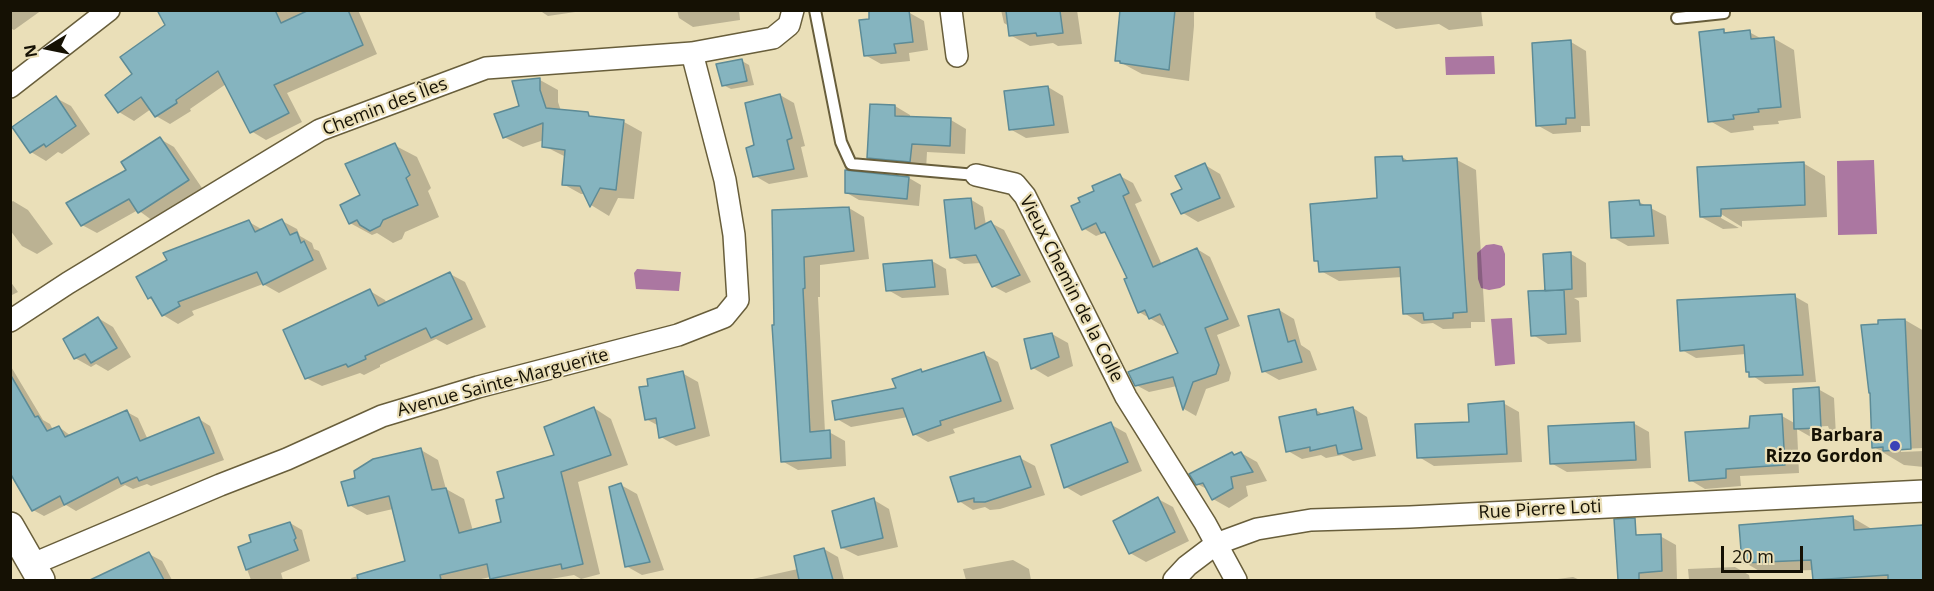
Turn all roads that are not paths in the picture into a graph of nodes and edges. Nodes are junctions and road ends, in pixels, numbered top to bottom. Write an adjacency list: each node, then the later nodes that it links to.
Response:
1 (109, 10): 9 (street)
2 (794, 10): 7 (street, Chemin des Îles)
3 (815, 10): 10 (lane, Vieux Chemin de la Colle)
4 (951, 10): 8 (street)
5 (1724, 10): 6 (lane)
6 (1677, 18)
7 (692, 53): 11 (street, Chemin des Îles); 15 (street, Avenue Sainte-Marguerite)
8 (957, 56)
9 (10, 87)
10 (976, 174): 14 (street, Vieux Chemin de la Colle)
11 (10, 321)
12 (1923, 491): 14 (street, Rue Pierre Loti)
13 (10, 525): 15 (street)
14 (1216, 544): 16 (street, Rue Pierre Loti); 17 (street, Vieux Chemin de la Colle)
15 (37, 572)
16 (1174, 580)
17 (1236, 580)

